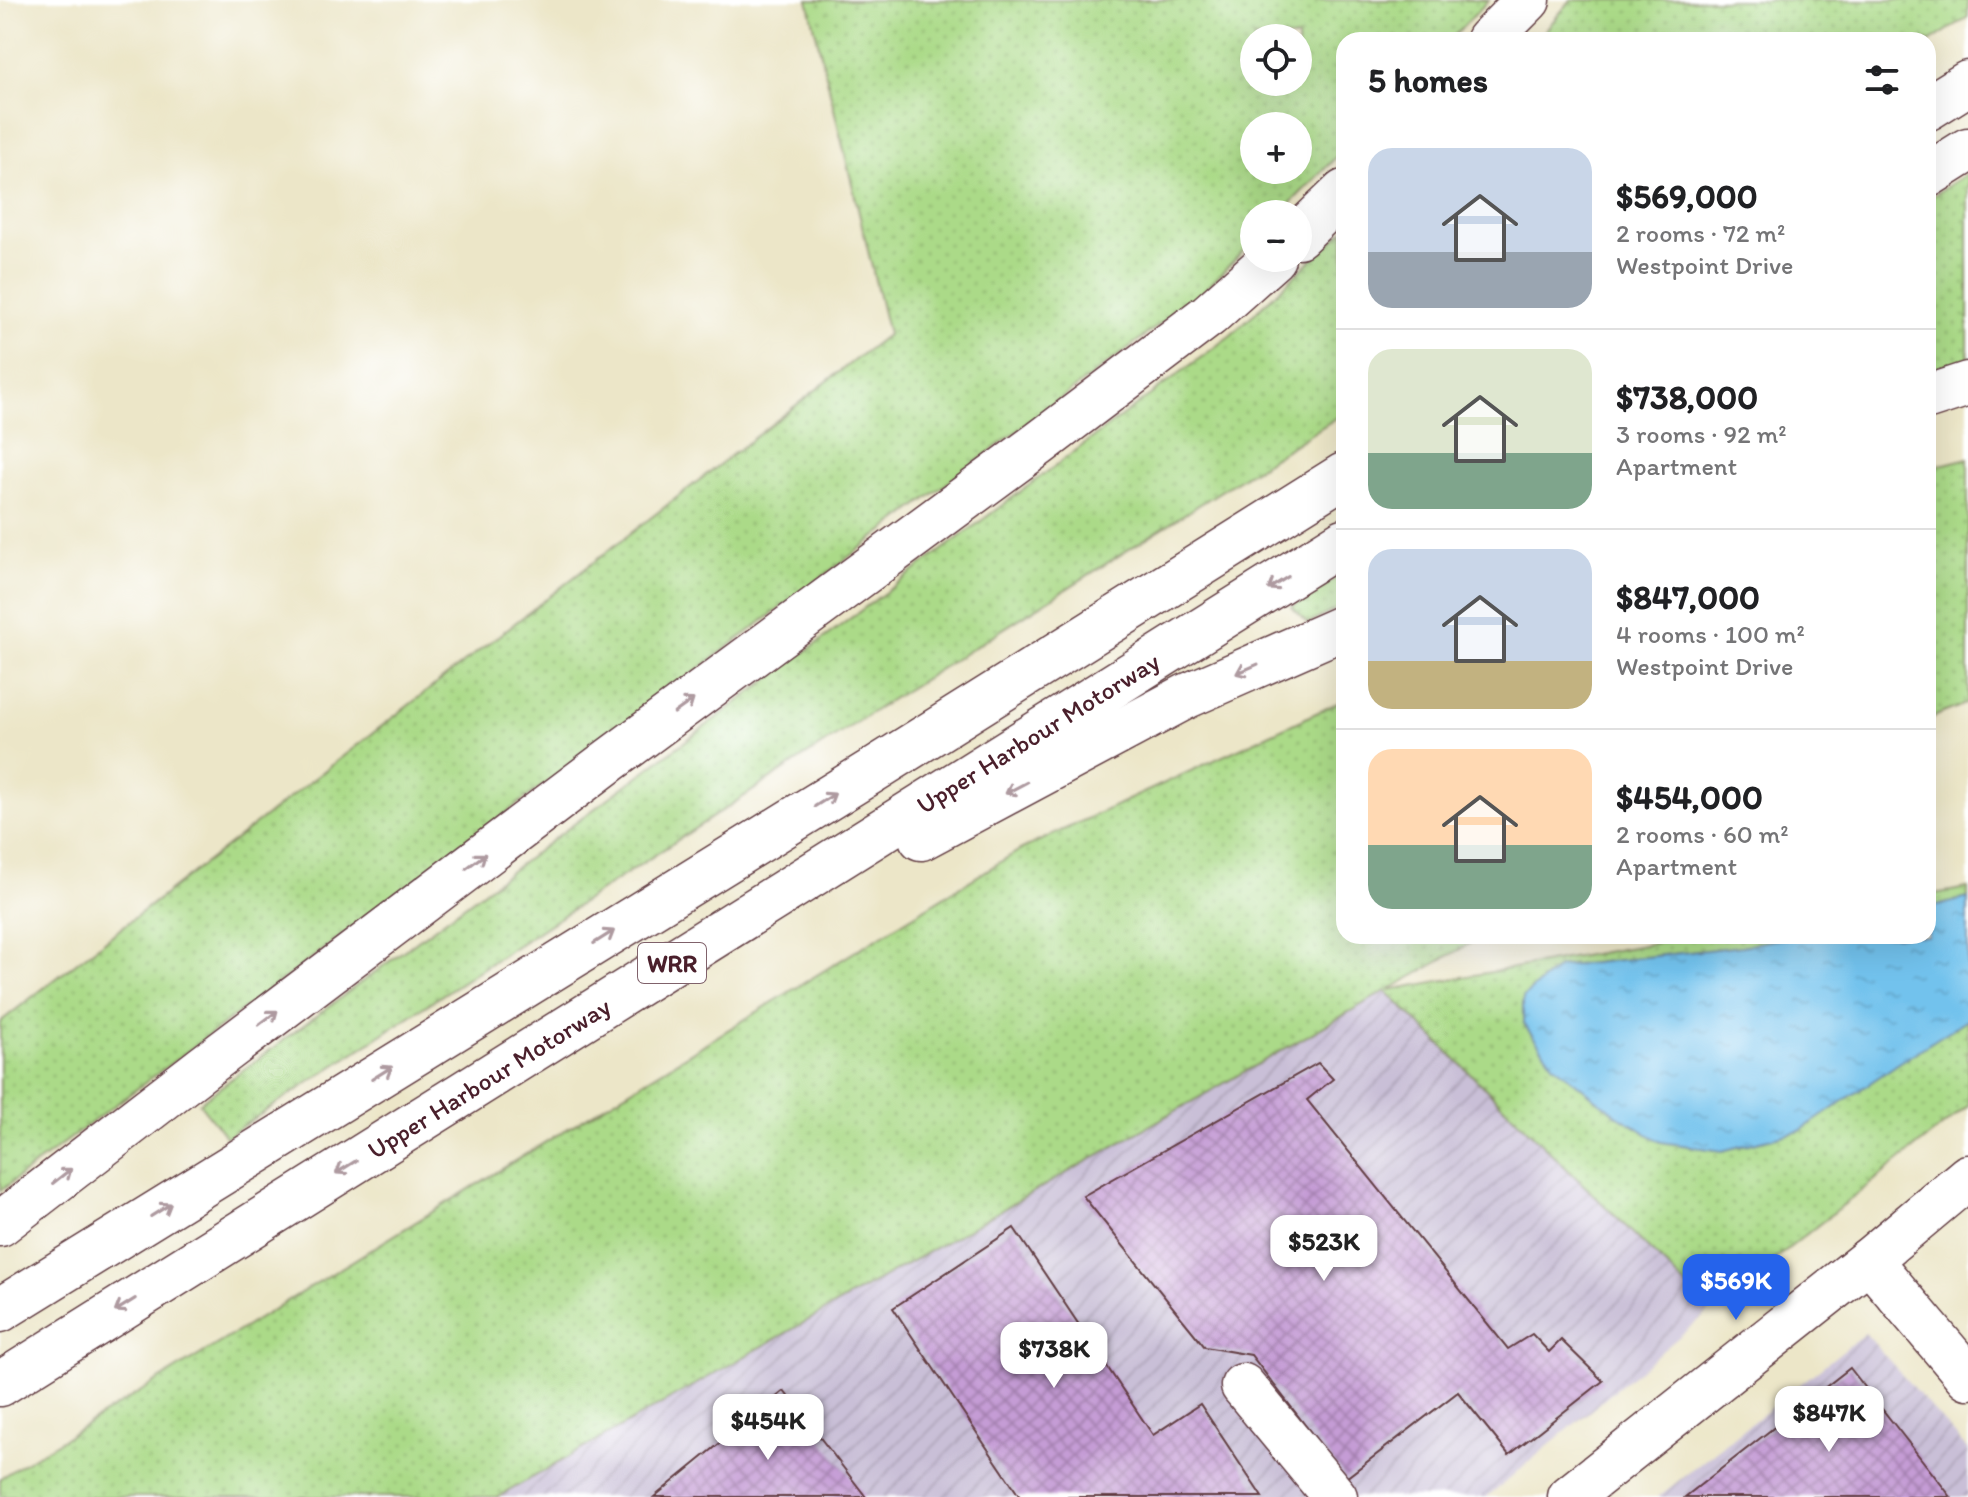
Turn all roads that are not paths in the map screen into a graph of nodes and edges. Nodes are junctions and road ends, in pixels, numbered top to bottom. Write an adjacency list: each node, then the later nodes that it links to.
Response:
1 (1528, 0): 2 (main road)
2 (1496, 32)
3 (1968, 83): 4 (main road)
4 (1936, 103)
5 (1968, 150): 6 (main road)
6 (1936, 170)
7 (1336, 200): 8 (main road)
8 (1312, 223)
9 (1257, 272): 17 (main road, one-way to 9)
10 (1968, 384): 11 (main road)
11 (1936, 394)
12 (1336, 480): 19 (main road, WRR, one-way to 12)
13 (1336, 546): 15 (main road, Upper Harbour Motorway / WRR, one-way to 15)
14 (1336, 631): 15 (main road, one-way to 15)
15 (580, 1021): 21 (main road, Upper Harbour Motorway / WRR, one-way to 21)
16 (1968, 1177): 18 (main road)
17 (0, 1224)
18 (1869, 1260): 20 (main road); 24 (main road)
19 (0, 1310)
20 (1968, 1377)
21 (0, 1384)
22 (1243, 1386): 23 (main road)
23 (1335, 1497)
24 (1570, 1497)

